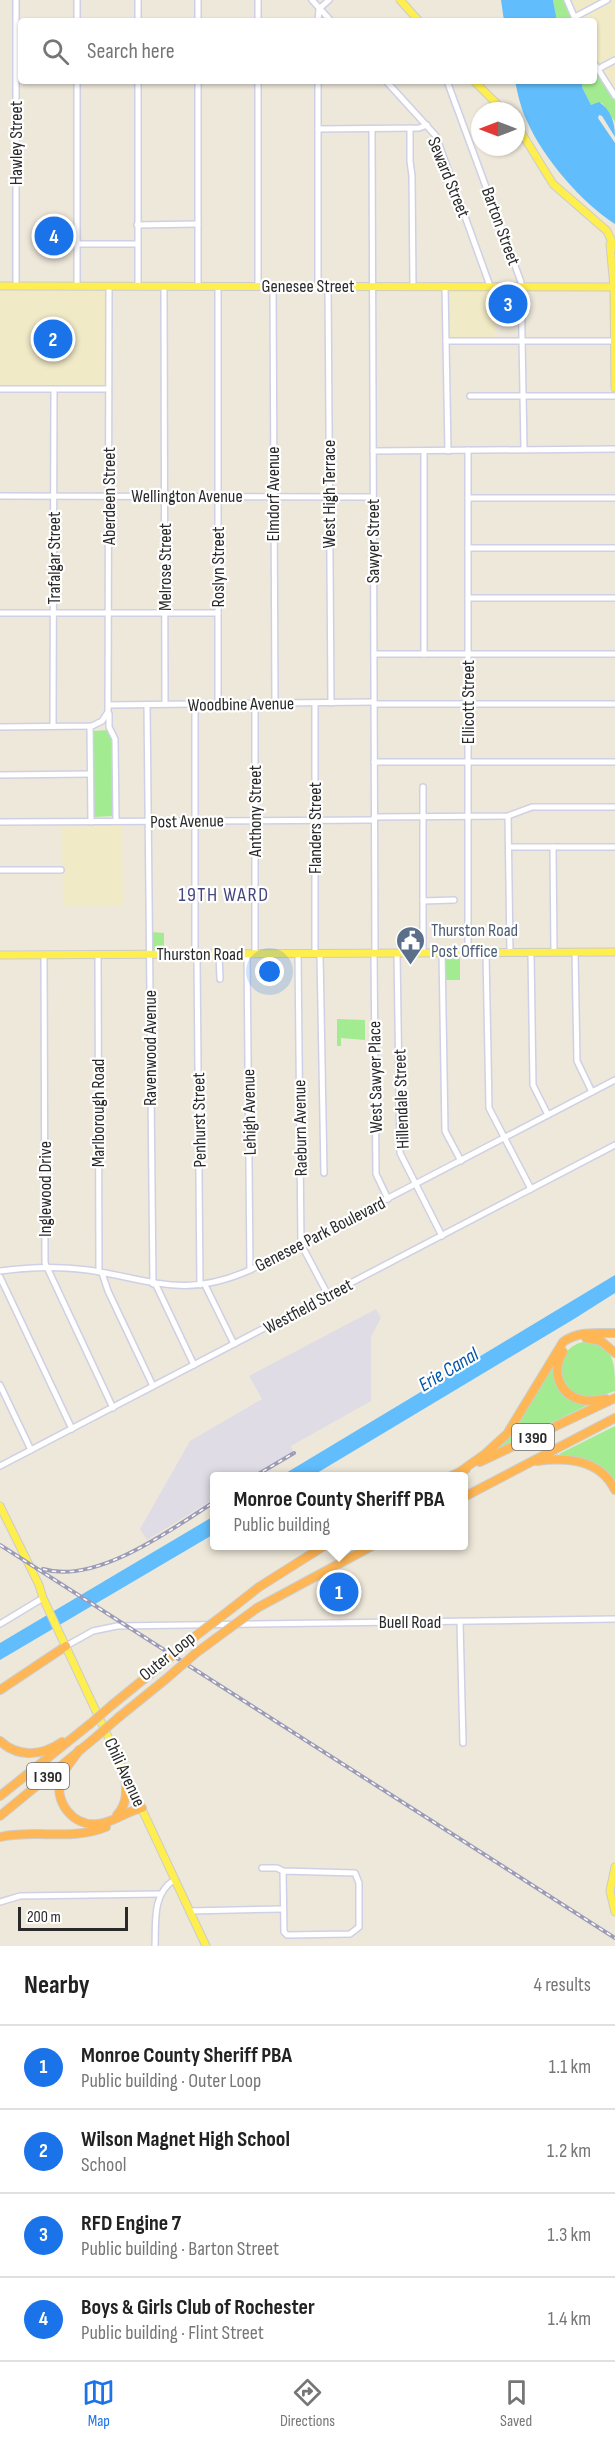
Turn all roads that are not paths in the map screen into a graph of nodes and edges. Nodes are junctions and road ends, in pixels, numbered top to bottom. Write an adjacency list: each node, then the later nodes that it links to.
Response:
1 (16, 0): 46 (street, Hawley Street)
2 (77, 0): 12 (street)
3 (138, 0): 13 (street)
4 (198, 0): 14 (street)
5 (258, 0): 15 (street)
6 (312, 0): 11 (street)
7 (329, 0): 11 (street)
8 (400, 0): 18 (main road)
9 (569, 0): 19 (street)
10 (607, 0): 20 (street)
11 (320, 8): 16 (street); 17 (street)
12 (77, 18)
13 (138, 18)
14 (198, 18)
15 (258, 18)
16 (318, 18)
17 (328, 18)
18 (416, 18)
19 (575, 18)
20 (577, 18)
21 (615, 60): 22 (street)
22 (598, 69): 31 (street)
23 (77, 84): 41 (street)
24 (138, 84): 39 (street)
25 (198, 84): 38 (street)
26 (258, 84): 53 (street)
27 (318, 84): 35 (street)
28 (389, 84): 33 (street, Seward Street)
29 (448, 84): 44 (street, Barton Street)
30 (477, 84): 32 (main road)
31 (615, 96)
32 (495, 102)
33 (427, 125): 34 (street); 60 (street, Seward Street)
34 (410, 128): 36 (street); 58 (street)
35 (318, 129): 36 (street); 55 (street)
36 (372, 129): 57 (street, Sawyer Street)
37 (525, 139): 40 (main road)
38 (198, 224): 39 (street); 51 (street)
39 (137, 225): 42 (street)
40 (603, 228): 43 (main road); 61 (main road)
41 (77, 244): 42 (street); 47 (street)
42 (137, 244): 49 (street)
43 (615, 248)
44 (522, 285): 60 (main road, Genesee Street); 61 (main road, Genesee Street); 63 (street, Barton Street)
45 (0, 286): 46 (main road, Genesee Street)
46 (16, 286): 47 (main road, Genesee Street)
47 (77, 286): 48 (main road, Genesee Street)
48 (110, 286): 49 (main road, Genesee Street); 67 (street, Aberdeen Street)
49 (138, 286): 50 (main road, Genesee Street)
50 (164, 286): 51 (main road, Genesee Street); 81 (street, Melrose Street)
51 (198, 286): 52 (main road, Genesee Street)
52 (218, 286): 53 (main road, Genesee Street); 82 (street, Roslyn Street)
53 (258, 286): 54 (main road, Genesee Street)
54 (273, 286): 55 (main road, Genesee Street); 83 (street, Elmdorf Avenue)
55 (318, 286): 56 (main road, Genesee Street)
56 (328, 286): 57 (main road, Genesee Street); 84 (street, West High Terrace)
57 (373, 286): 58 (main road, Genesee Street); 75 (street, Sawyer Street)
58 (413, 286): 59 (main road, Genesee Street)
59 (445, 286): 60 (main road, Genesee Street); 62 (street)
60 (490, 286)
61 (615, 286): 64 (main road)
62 (446, 341): 63 (street); 77 (street)
63 (522, 341): 64 (street); 70 (street, Barton Street)
64 (614, 341): 65 (main road)
65 (615, 388)
66 (0, 389): 68 (street)
67 (108, 389): 68 (street); 80 (street, Aberdeen Street)
68 (54, 390): 79 (street, Trafalgar Street)
69 (470, 396): 70 (street)
70 (523, 396): 71 (street); 72 (street, Barton Street)
71 (615, 396)
72 (524, 449): 73 (street); 74 (street)
73 (615, 449)
74 (468, 450): 77 (street); 86 (street, Ellicott Street)
75 (373, 451): 76 (street); 85 (street, Sawyer Street)
76 (424, 451): 77 (street); 98 (street)
77 (448, 451)
78 (0, 496): 79 (street, Wellington Avenue)
79 (53, 496): 80 (street, Wellington Avenue); 96 (street, Trafalgar Street)
80 (109, 496): 81 (street, Wellington Avenue); 93 (street, Aberdeen Street)
81 (164, 497): 82 (street, Wellington Avenue); 94 (street, Melrose Street)
82 (218, 497): 83 (street, Wellington Avenue); 95 (street, Roslyn Street)
83 (273, 497): 84 (street, Wellington Avenue); 101 (street, Elmdorf Avenue)
84 (329, 497): 85 (street, Wellington Avenue); 103 (street, West High Terrace)
85 (373, 497): 97 (street, Sawyer Street)
86 (468, 498): 87 (street); 88 (street, Ellicott Street)
87 (615, 498)
88 (468, 548): 89 (street); 90 (street, Ellicott Street)
89 (615, 548)
90 (468, 598): 91 (street); 99 (street, Ellicott Street)
91 (615, 598)
92 (0, 613): 96 (street)
93 (109, 613): 94 (street); 96 (street); 112 (street, Aberdeen Street)
94 (165, 613): 95 (street); 111 (street, Melrose Street)
95 (218, 613): 106 (street, Roslyn Street)
96 (54, 614): 113 (street, Trafalgar Street)
97 (374, 654): 98 (street); 104 (street, Sawyer Street)
98 (424, 654): 99 (street)
99 (468, 654): 100 (street); 108 (street, Ellicott Street)
100 (615, 654)
101 (275, 703): 102 (street, Woodbine Avenue); 107 (street, Woodbine Avenue)
102 (315, 703): 103 (street, Woodbine Avenue); 130 (street, Flanders Street)
103 (331, 703): 104 (street, Woodbine Avenue)
104 (374, 703): 108 (street, Woodbine Avenue); 117 (street, Sawyer Street)
105 (195, 704): 106 (street, Woodbine Avenue); 111 (street, Woodbine Avenue); 128 (street, Penhurst Street)
106 (218, 704): 107 (street, Woodbine Avenue)
107 (255, 704): 129 (street, Anthony Street)
108 (468, 704): 109 (street, Woodbine Avenue); 118 (street, Ellicott Street)
109 (615, 704)
110 (147, 705): 111 (street, Woodbine Avenue); 112 (street, Woodbine Avenue); 132 (street, Ravenwood Avenue)
111 (165, 705)
112 (109, 706): 114 (street); 116 (street, Aberdeen Street)
113 (53, 726): 114 (street); 115 (street)
114 (91, 726): 116 (street); 120 (street)
115 (0, 727)
116 (109, 727): 131 (street, Aberdeen Street)
117 (374, 762): 118 (street); 127 (street, Sawyer Street)
118 (468, 762): 119 (street); 125 (street, Ellicott Street)
119 (615, 762)
120 (90, 774): 121 (street); 134 (street)
121 (0, 775)
122 (423, 787): 124 (street)
123 (615, 807): 126 (street, Post Avenue)
124 (422, 816): 125 (street, Post Avenue); 127 (street, Post Avenue); 141 (street)
125 (468, 816): 126 (street, Post Avenue); 150 (street, Ellicott Street)
126 (508, 816): 135 (street)
127 (374, 818): 130 (street, Post Avenue); 146 (street, Sawyer Street)
128 (194, 820): 129 (street, Post Avenue); 132 (street, Post Avenue); 155 (street, Penhurst Street)
129 (255, 820): 130 (street, Post Avenue); 157 (street, Anthony Street)
130 (315, 820): 159 (street, Flanders Street)
131 (116, 821): 132 (street, Post Avenue); 134 (street, Post Avenue)
132 (148, 821): 154 (street, Ravenwood Avenue)
133 (0, 822): 134 (street, Post Avenue)
134 (91, 822)
135 (509, 847): 136 (street); 152 (street)
136 (553, 847): 137 (street); 143 (street)
137 (615, 847)
138 (0, 870): 139 (street)
139 (61, 870)
140 (454, 900): 141 (street)
141 (423, 901): 148 (street)
142 (531, 952): 143 (main road, Thurston Road); 152 (main road, Thurston Road); 165 (street)
143 (554, 952): 144 (main road, Thurston Road)
144 (575, 952): 145 (main road, Thurston Road); 164 (street)
145 (615, 952)
146 (374, 953): 147 (main road, Thurston Road); 159 (main road, Thurston Road); 172 (street, West Sawyer Place)
147 (397, 953): 148 (main road, Thurston Road); 170 (street, Hillendale Street)
148 (423, 953): 149 (main road, Thurston Road)
149 (442, 953): 150 (main road, Thurston Road); 168 (street)
150 (468, 953): 151 (main road, Thurston Road)
151 (486, 953): 152 (main road, Thurston Road); 166 (street)
152 (510, 953)
153 (98, 954): 154 (main road, Thurston Road); 161 (main road, Thurston Road); 178 (street, Marlborough Road)
154 (149, 954): 155 (main road, Thurston Road); 180 (street, Ravenwood Avenue)
155 (196, 954): 156 (main road, Thurston Road); 181 (street, Penhurst Street)
156 (219, 954): 157 (main road, Thurston Road); 162 (street)
157 (251, 954): 158 (main road, Thurston Road); 176 (street, Lehigh Avenue)
158 (298, 954): 159 (main road, Thurston Road); 174 (street, Raeburn Avenue)
159 (318, 954): 169 (street, Flanders Street)
160 (0, 955): 161 (main road, Thurston Road)
161 (45, 955): 175 (street, Inglewood Drive)
162 (220, 980)
163 (615, 1080): 164 (street, Genesee Park Boulevard)
164 (592, 1092): 165 (street, Genesee Park Boulevard)
165 (548, 1115): 166 (street, Genesee Park Boulevard)
166 (504, 1138): 168 (street, Genesee Park Boulevard); 171 (street)
167 (615, 1145): 171 (street, Westfield Street)
168 (461, 1161): 170 (street, Genesee Park Boulevard)
169 (324, 1173)
170 (416, 1184): 172 (street, Genesee Park Boulevard); 173 (street, Hillendale Street)
171 (531, 1189): 173 (street, Westfield Street)
172 (388, 1199): 174 (street, Genesee Park Boulevard)
173 (442, 1236): 182 (street, Westfield Street)
174 (301, 1244): 176 (street, Genesee Park Boulevard); 182 (street, Raeburn Avenue)
175 (46, 1268): 177 (street, Genesee Park Boulevard); 178 (street, Genesee Park Boulevard); 190 (street, Inglewood Drive)
176 (250, 1270): 181 (street, Genesee Park Boulevard)
177 (0, 1271)
178 (100, 1273): 180 (street, Genesee Park Boulevard); 188 (street, Marlborough Road)
179 (0, 1277): 192 (street)
180 (154, 1284): 181 (street, Genesee Park Boulevard); 186 (street, Ravenwood Avenue)
181 (203, 1285): 184 (street, Penhurst Street)
182 (328, 1295): 184 (street, Westfield Street)
183 (615, 1333): 196 (highway)
184 (234, 1344): 186 (street, Westfield Street)
185 (615, 1353): 189 (highway)
186 (194, 1365): 188 (street, Westfield Street)
187 (0, 1385): 193 (street)
188 (153, 1386): 190 (street, Westfield Street)
189 (615, 1397): 196 (highway, I 390)
190 (113, 1407): 192 (street, Westfield Street)
191 (615, 1418): 194 (highway, I 390)
192 (72, 1429): 193 (street, Westfield Street)
193 (31, 1450): 195 (street, Westfield Street)
194 (530, 1462): 197 (highway); 198 (highway, I 390)
195 (0, 1466)
196 (461, 1471)
197 (615, 1490)
198 (468, 1495)
199 (0, 1506): 202 (main road, Chili Avenue)
200 (316, 1550): 209 (highway, Outer Loop / I 390, bridge)
201 (363, 1550): 212 (highway, Outer Loop / I 390, bridge)
202 (43, 1598): 205 (street); 206 (main road, Chili Avenue)
203 (615, 1619): 204 (street, Buell Road)
204 (460, 1622): 206 (street, Buell Road); 211 (street)
205 (0, 1624)
206 (66, 1646): 207 (highway); 208 (highway); 213 (main road, Chili Avenue)
207 (0, 1682)
208 (0, 1690)
209 (90, 1724): 210 (highway); 214 (highway, Outer Loop / I 390)
210 (0, 1741)
211 (463, 1743)
212 (79, 1750): 216 (highway, Outer Loop / I 390); 217 (highway)
213 (125, 1772): 215 (main road, Chili Avenue); 217 (highway)
214 (0, 1796)
215 (142, 1808): 217 (highway); 218 (highway); 222 (main road, Chili Avenue)
216 (0, 1816)
217 (115, 1818)
218 (0, 1837)
219 (615, 1867): 227 (main road)
220 (262, 1868): 221 (street)
221 (283, 1871): 225 (street); 225 (street)
222 (174, 1880): 223 (street); 226 (main road, Chili Avenue)
223 (160, 1894): 224 (street); 228 (street)
224 (0, 1902)
225 (284, 1909): 226 (street)
226 (189, 1911): 229 (main road, Chili Avenue)
227 (615, 1912)
228 (155, 1946)
229 (206, 1946)

